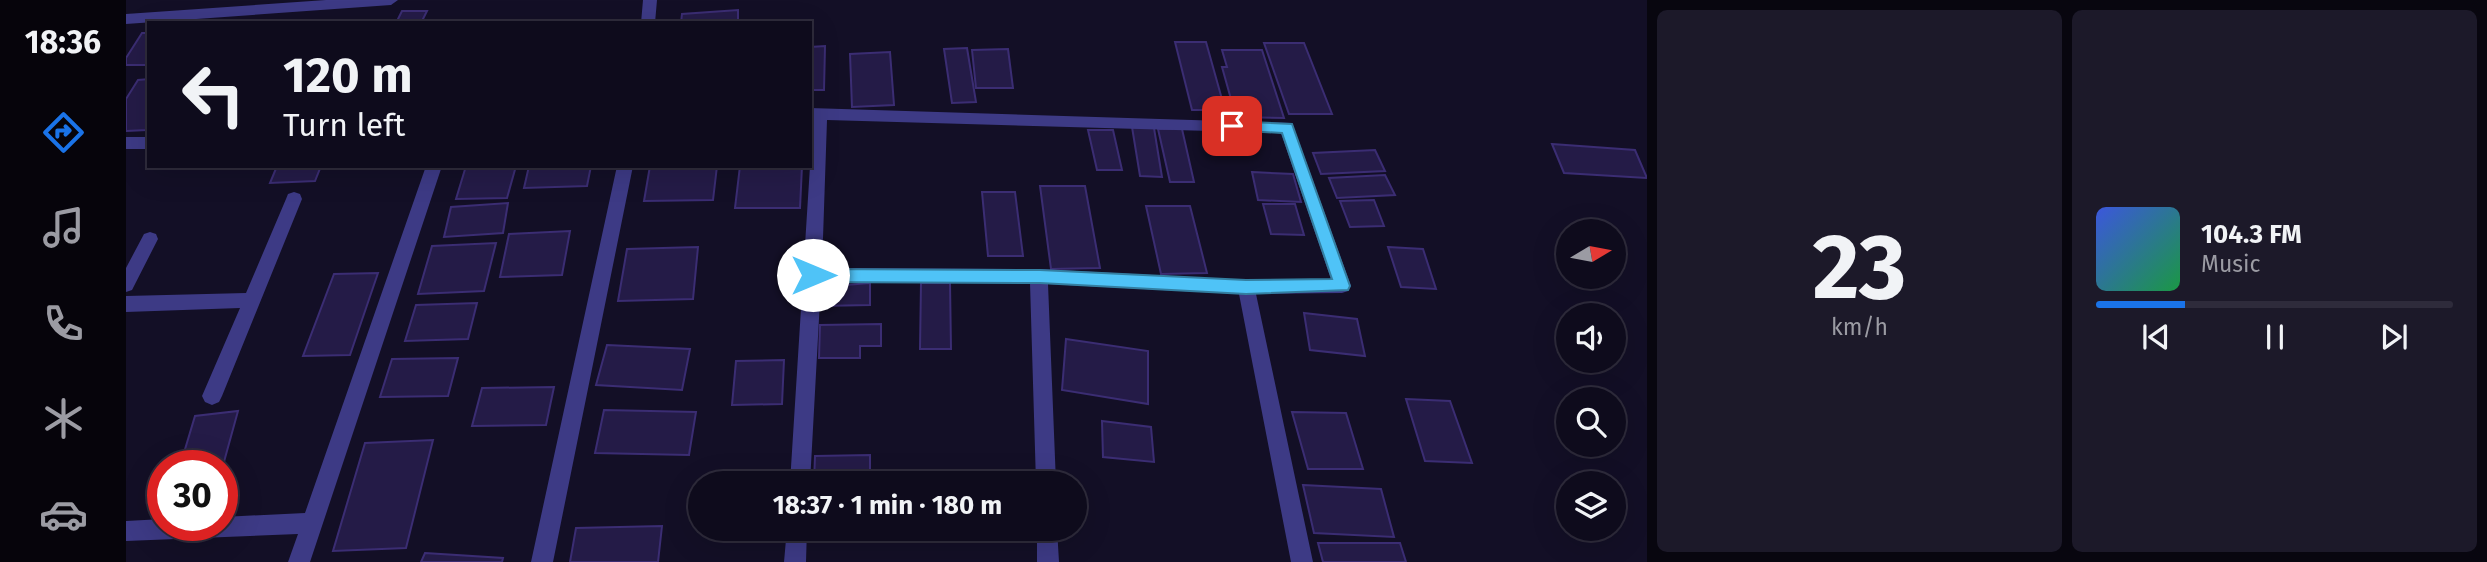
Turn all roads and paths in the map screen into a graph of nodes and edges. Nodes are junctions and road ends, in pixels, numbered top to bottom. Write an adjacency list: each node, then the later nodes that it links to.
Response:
1 (391, 0): 3 (street)
2 (650, 0): 4 (street)
3 (126, 19)
4 (648, 21)
5 (815, 115): 12 (street); 15 (street)
6 (126, 144): 7 (street)
7 (147, 144)
8 (433, 168): 21 (street)
9 (625, 168): 26 (street)
10 (293, 199): 16 (street)
11 (150, 239): 14 (street)
12 (813, 275): 13 (street); 19 (street)
13 (1040, 276): 15 (street); 20 (street)
14 (126, 285)
15 (1246, 287): 29 (street)
16 (251, 300): 17 (street); 18 (street)
17 (126, 304)
18 (212, 396)
19 (801, 471)
20 (1046, 471)
21 (313, 523): 22 (street); 25 (street)
22 (126, 531)
23 (796, 541): 27 (street)
24 (1047, 541): 28 (street)
25 (299, 562)
26 (542, 562)
27 (794, 562)
28 (1048, 562)
29 (1302, 562)

